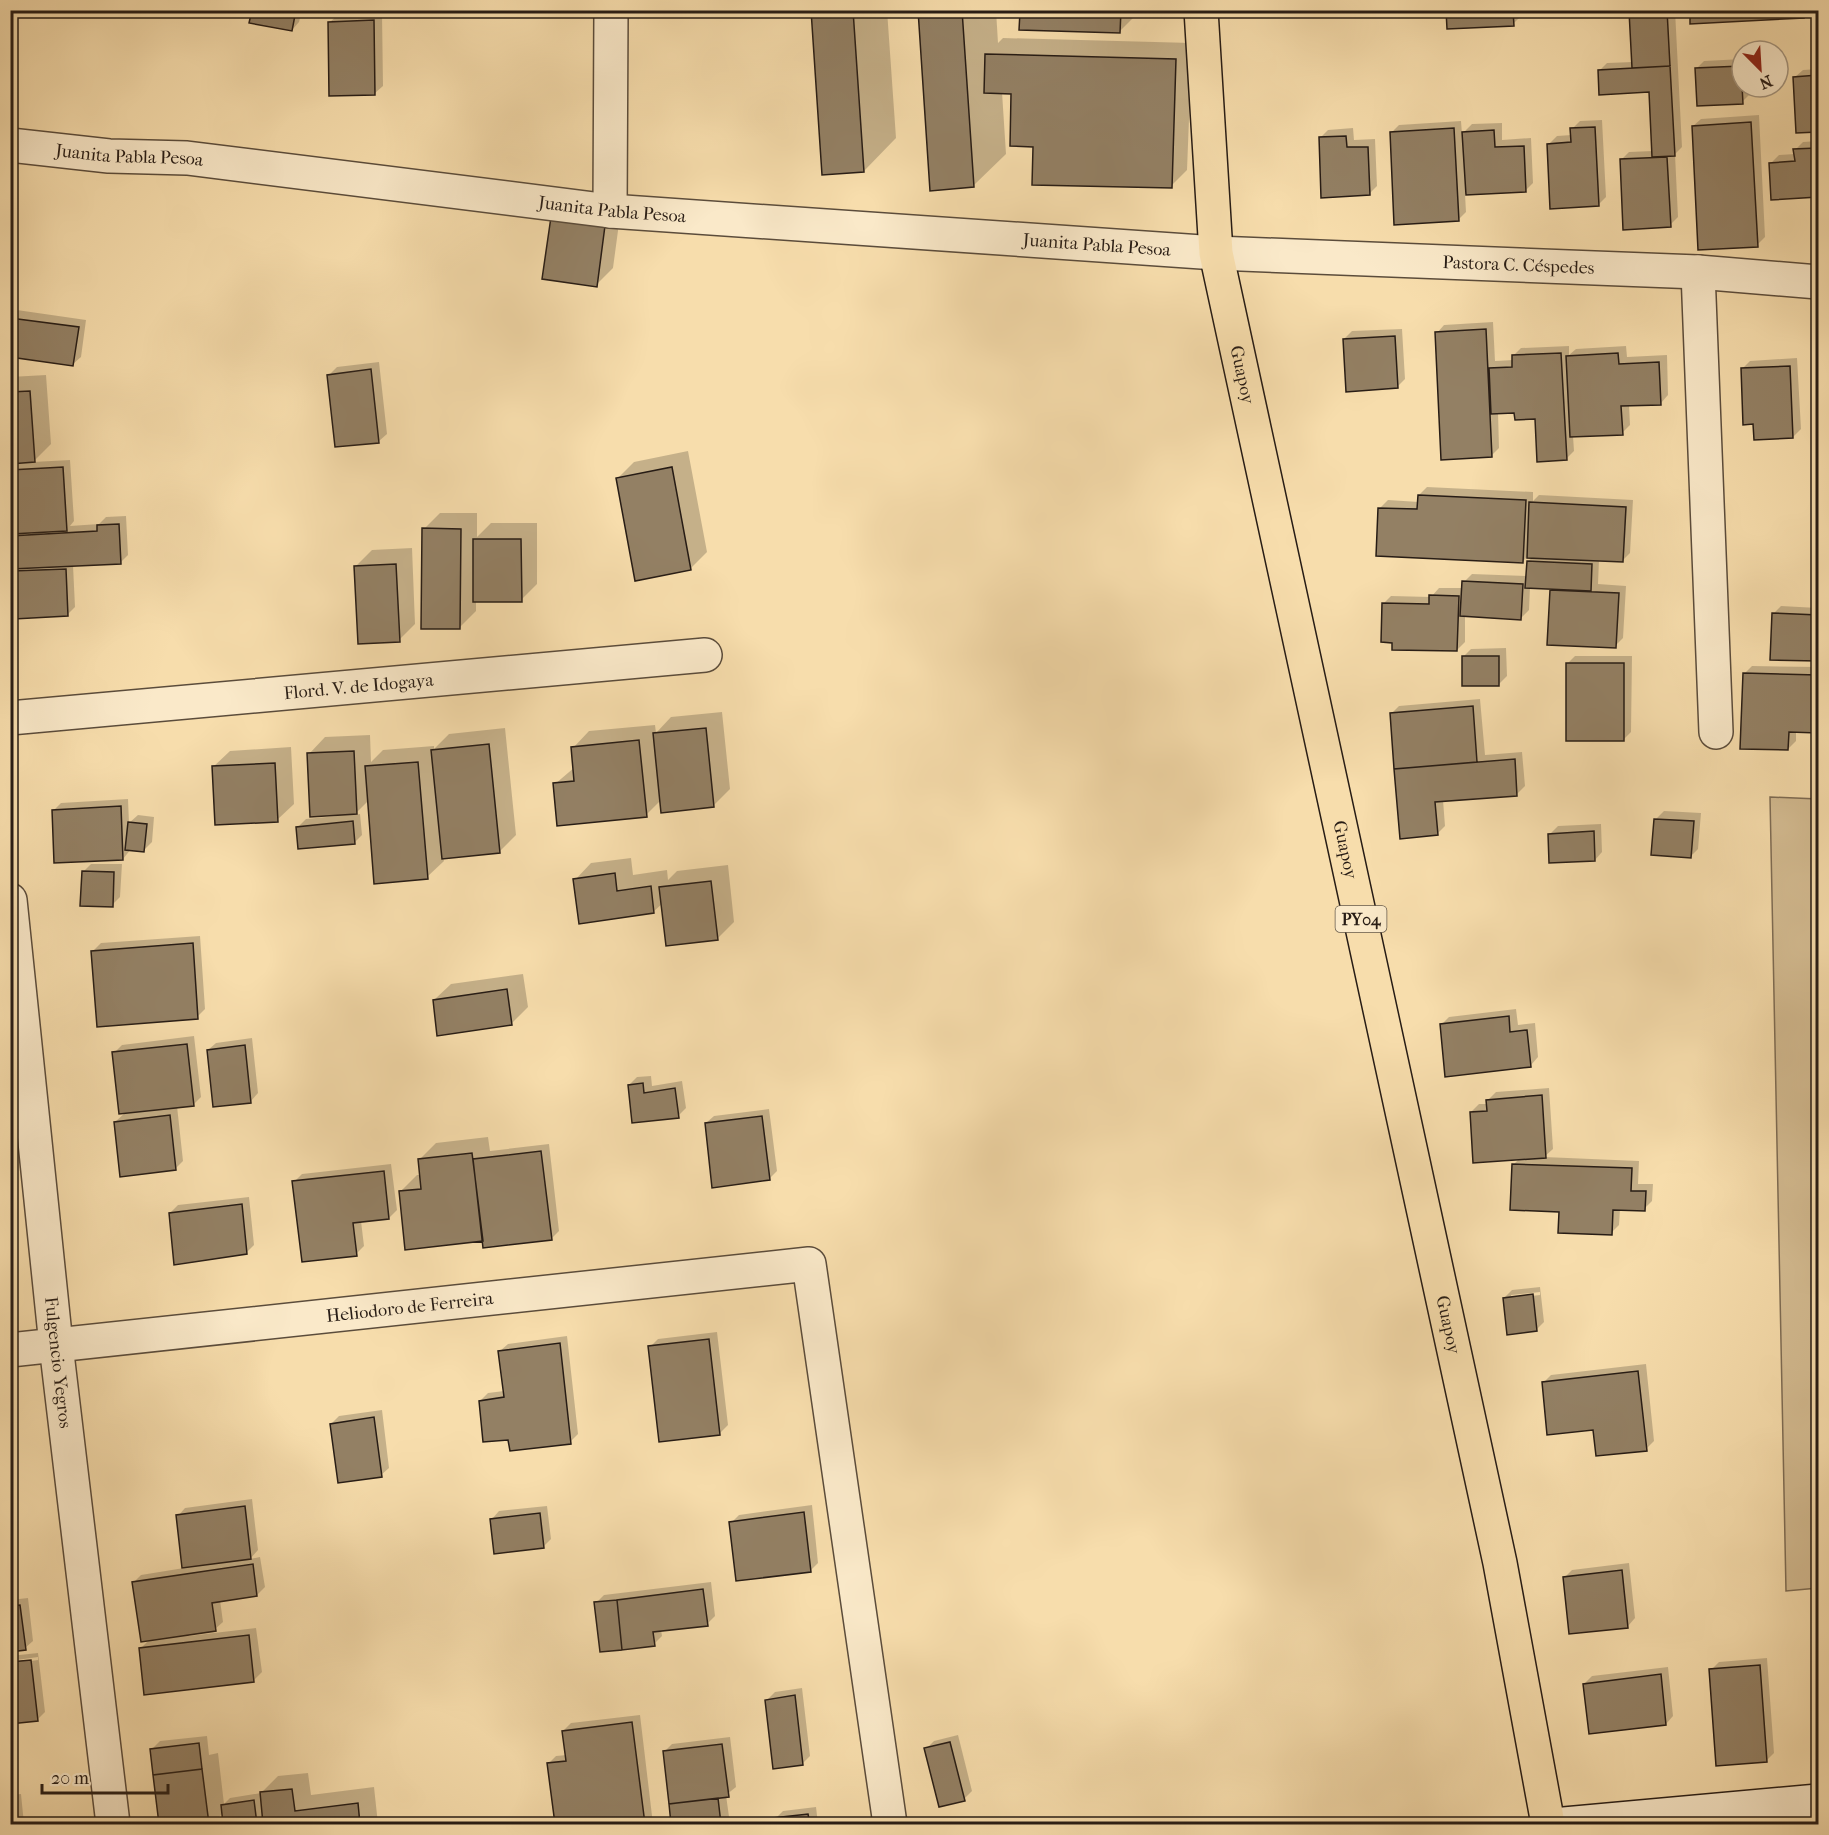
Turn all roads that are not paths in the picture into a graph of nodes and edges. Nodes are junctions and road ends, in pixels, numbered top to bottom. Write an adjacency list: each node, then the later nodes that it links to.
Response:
1 (611, 10): 4 (street)
2 (1201, 10): 5 (main road, Guapoy / PY04)
3 (10, 145): 4 (street, Juanita Pabla Pesoa)
4 (610, 211): 5 (street, Juanita Pabla Pesoa)
5 (1216, 253): 6 (street, Pastora C. Céspedes); 17 (main road, Guapoy / PY04)
6 (1698, 272): 7 (street, Pastora C. Céspedes); 10 (street)
7 (1818, 282)
8 (705, 655): 9 (street, Flord. V. de Idogaya)
9 (10, 718)
10 (1716, 732)
11 (10, 900): 12 (street, Fulgencio Yegros)
12 (57, 1345): 13 (street, Heliodoro de Ferreira); 15 (street, Fulgencio Yegros); 16 (street, Heliodoro de Ferreira)
13 (10, 1350)
14 (1818, 1801): 18 (street)
15 (114, 1824)
16 (890, 1824)
17 (1548, 1824)
18 (1564, 1824)

